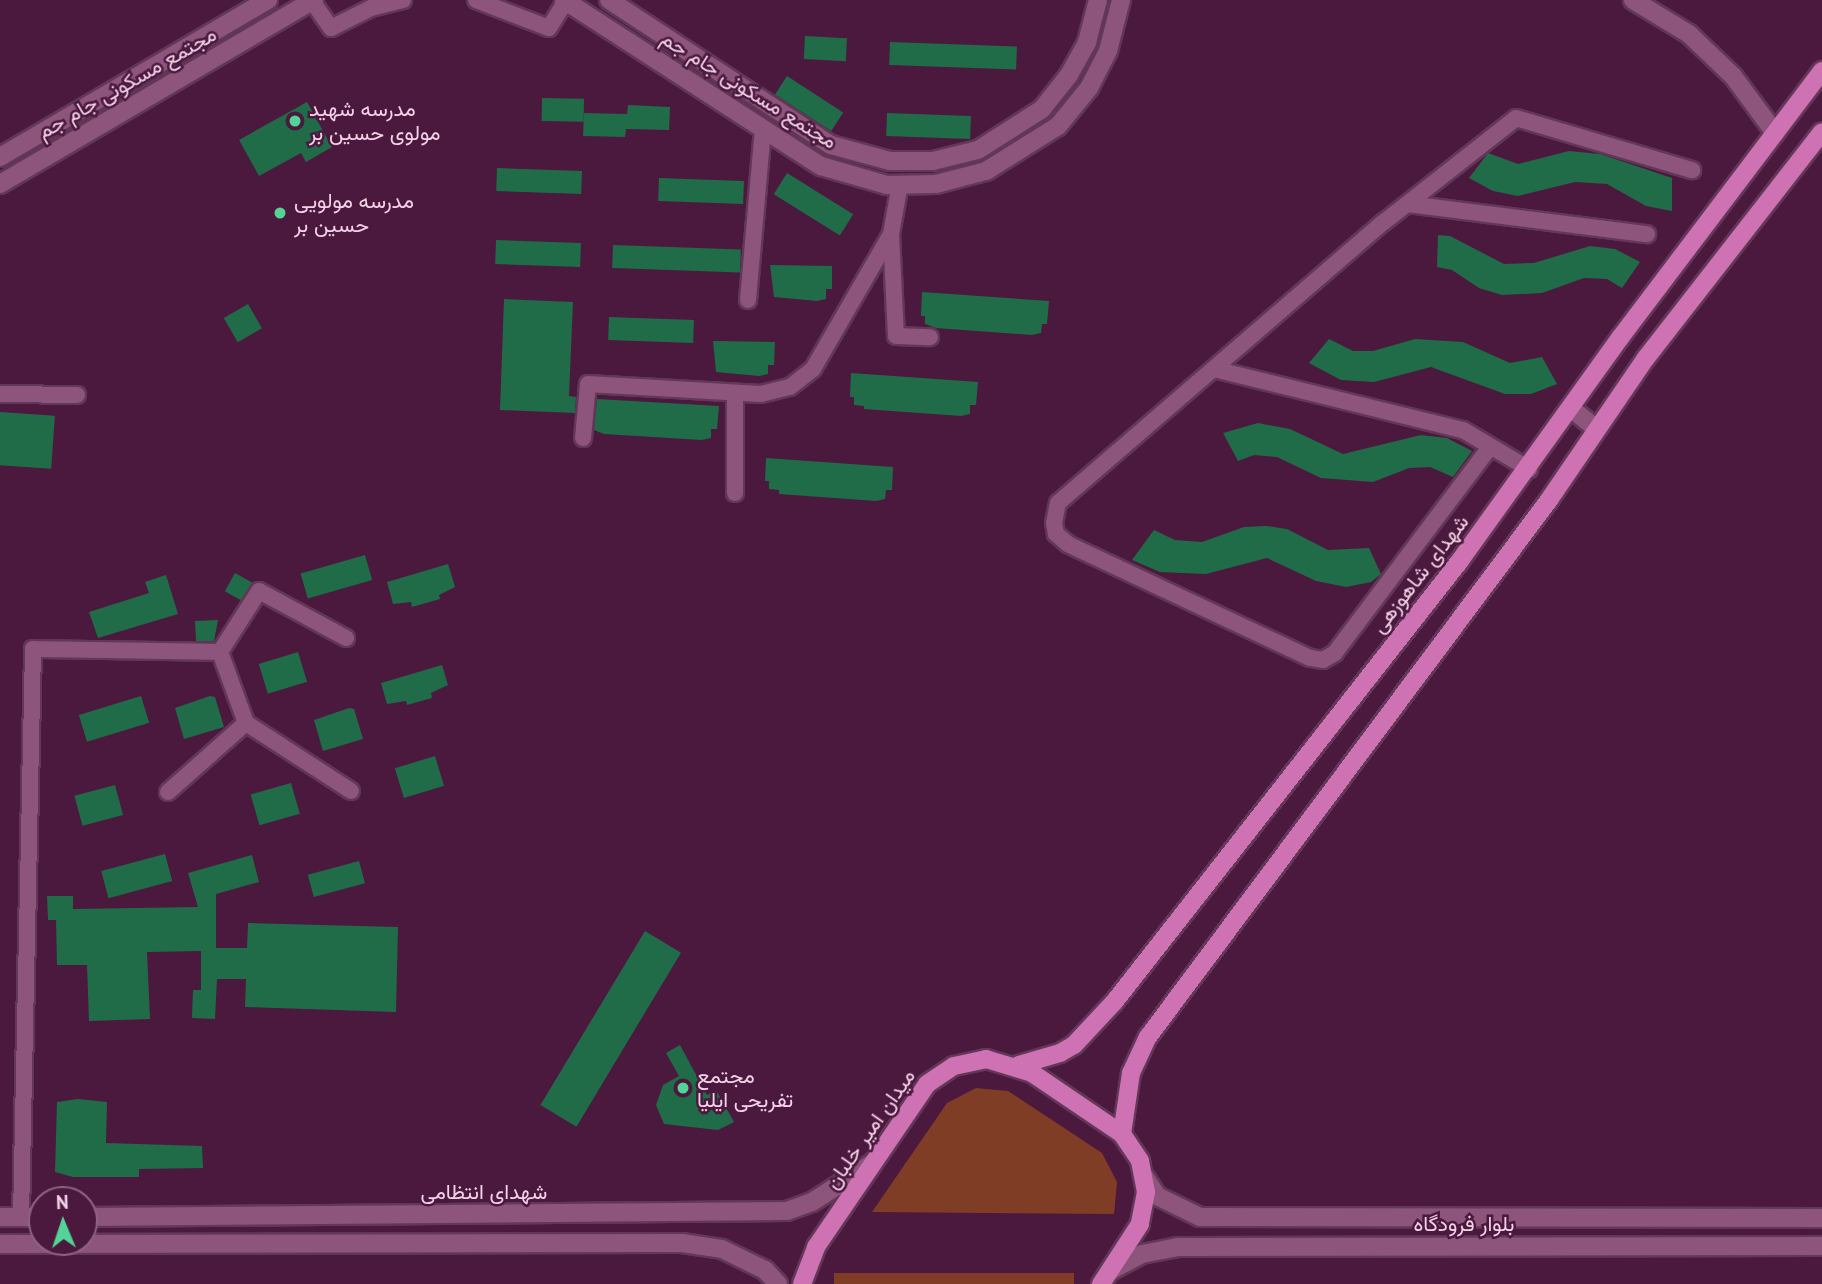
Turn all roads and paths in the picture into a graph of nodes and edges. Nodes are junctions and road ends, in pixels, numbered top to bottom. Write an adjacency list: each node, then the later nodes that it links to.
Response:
1 (268, 0): 13 (main road, مجتمع مسکونی جام جم)
2 (313, 0): 3 (street); 15 (main road, مجتمع مسکونی جام جم)
3 (403, 0)
4 (476, 0): 5 (street)
5 (565, 0): 14 (main road, مجتمع مسکونی جام جم)
6 (608, 0): 10 (main road, مجتمع مسکونی جام جم)
7 (1098, 0): 10 (main road, مجتمع مسکونی جام جم)
8 (1121, 0): 11 (main road, مجتمع مسکونی جام جم)
9 (1633, 0): 17 (main road)
10 (1082, 51): 11 (main road)
11 (1103, 60): 21 (main road, مجتمع مسکونی جام جم)
12 (1822, 71): 17 (main road, شهدای شاهوزهی)
13 (76, 113): 15 (main road); 18 (main road, مجتمع مسکونی جام جم)
14 (764, 130): 21 (main road, مجتمع مسکونی جام جم); 25 (street)
15 (88, 132): 20 (main road, مجتمع مسکونی جام جم)
16 (1822, 132): 32 (main road)
17 (1775, 133): 31 (main road, شهدای شاهوزهی)
18 (0, 157)
19 (1692, 170): 22 (street)
20 (0, 184)
21 (900, 184): 23 (street)
22 (1408, 204): 24 (street); 27 (street)
23 (891, 233): 26 (street); 28 (street)
24 (1647, 234)
25 (748, 300)
26 (930, 337)
27 (1218, 370): 34 (street); 34 (street)
28 (735, 393): 33 (street); 36 (street)
29 (0, 394): 30 (street)
30 (77, 396)
31 (1572, 409): 32 (main road); 35 (main road, شهدای شاهوزهی)
32 (1597, 429): 43 (main road)
33 (583, 438)
34 (1490, 447): 35 (street)
35 (1529, 468): 42 (main road, شهدای شاهوزهی)
36 (735, 494)
37 (346, 638): 38 (street)
38 (220, 652): 39 (street); 48 (street)
39 (246, 723): 40 (street); 41 (street)
40 (351, 791)
41 (168, 792)
42 (1018, 1065): 43 (main road, میدان امیر خلبان); 44 (main road, میدان امیر خلبان)
43 (1122, 1134): 45 (main road, میدان امیر خلبان)
44 (871, 1164): 46 (main road, شهدای انتظامی); 57 (main road, میدان امیر خلبان)
45 (1144, 1176): 51 (main road, بلوار فرودگاه); 55 (main road)
46 (345, 1215): 50 (main road, شهدای انتظامی); 52 (main road)
47 (0, 1217): 48 (main road)
48 (21, 1217): 49 (main road)
49 (28, 1217)
50 (98, 1217)
51 (1822, 1218)
52 (347, 1243): 53 (main road); 56 (main road)
53 (0, 1244)
54 (1822, 1246): 55 (main road, بلوار فرودگاه)
55 (1106, 1277)
56 (778, 1284)
57 (802, 1284)

